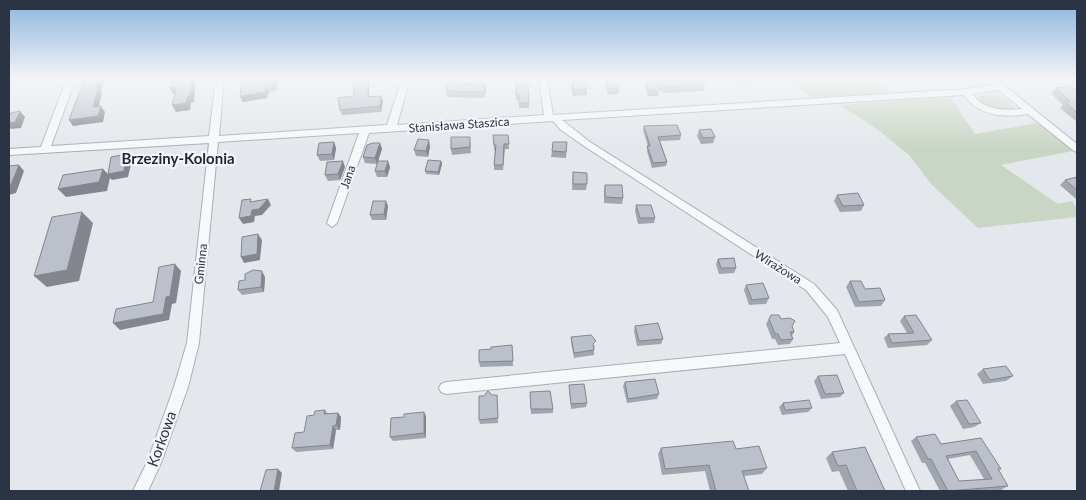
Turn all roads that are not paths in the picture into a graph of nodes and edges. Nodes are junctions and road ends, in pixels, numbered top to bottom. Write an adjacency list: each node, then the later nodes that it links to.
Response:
1 (63, 101): 14 (street)
2 (218, 101): 12 (street, Gminna)
3 (399, 101): 10 (street)
4 (549, 101): 9 (street)
5 (823, 101): 9 (street, Stanisława Staszica)
6 (973, 101): 8 (street)
7 (1018, 101): 8 (street)
8 (1030, 111): 13 (street)
9 (553, 119): 10 (street, Stanisława Staszica); 17 (street, Wirażowa)
10 (391, 129): 11 (street, Stanisława Staszica)
11 (365, 130): 12 (street, Stanisława Staszica); 16 (street, Jana)
12 (214, 139): 14 (street, Stanisława Staszica); 18 (street, Gminna)
13 (1077, 149)
14 (45, 150): 15 (street, Stanisława Staszica)
15 (9, 152)
16 (332, 223)
17 (849, 348): 19 (street); 21 (street, Wirażowa)
18 (181, 387): 20 (street, Korkowa)
19 (446, 388)
20 (140, 491)
21 (913, 491)

